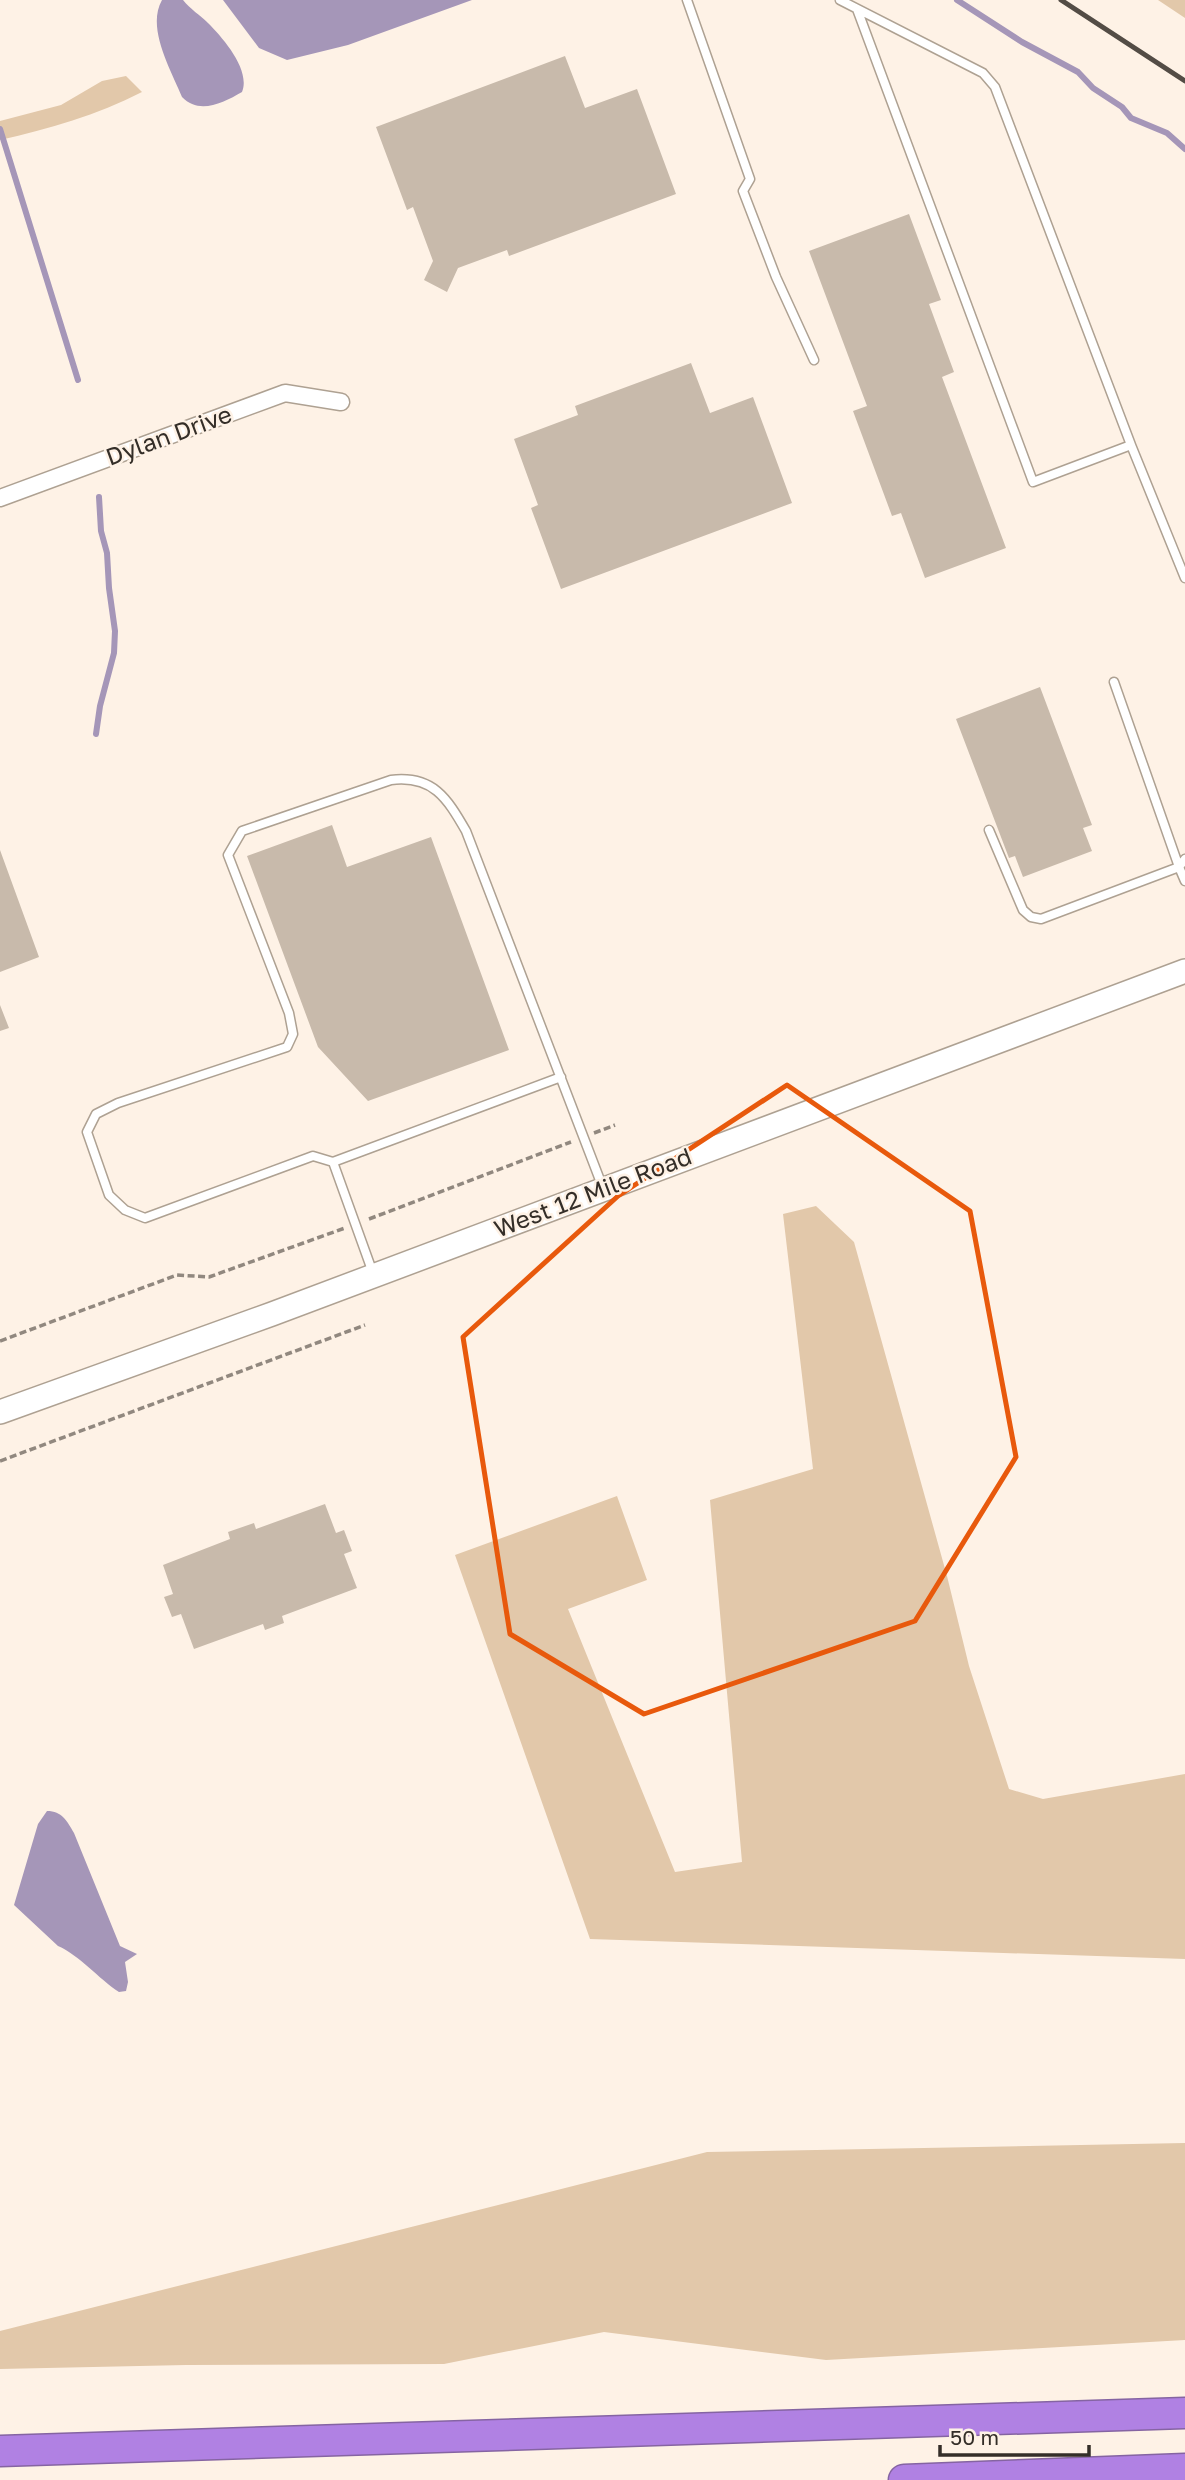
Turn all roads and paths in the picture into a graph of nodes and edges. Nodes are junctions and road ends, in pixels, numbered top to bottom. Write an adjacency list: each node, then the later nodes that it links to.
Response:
1 (687, 0): 4 (lane)
2 (839, 0): 3 (lane)
3 (857, 9): 6 (lane); 6 (lane)
4 (814, 360)
5 (341, 402): 7 (street, Dylan Drive)
6 (1131, 445): 8 (lane)
7 (0, 498)
8 (1185, 578)
9 (1114, 682): 12 (lane)
10 (989, 830): 12 (lane)
11 (1185, 859): 12 (lane)
12 (1180, 867): 13 (lane)
13 (1185, 881)
14 (1185, 971): 19 (main road, West 12 Mile Road)
15 (561, 1077): 17 (lane); 18 (lane); 18 (lane)
16 (615, 1125): 17 (path)
17 (584, 1137): 19 (lane); 20 (path)
18 (333, 1162): 20 (lane)
19 (604, 1189): 21 (main road, West 12 Mile Road)
20 (355, 1224): 21 (lane); 23 (path)
21 (374, 1276): 24 (main road, West 12 Mile Road)
22 (365, 1325): 25 (path)
23 (0, 1341)
24 (0, 1412)
25 (0, 1461)
26 (1185, 2413): 27 (highway)
27 (0, 2451)
28 (1185, 2469): 29 (highway)
29 (904, 2480)

